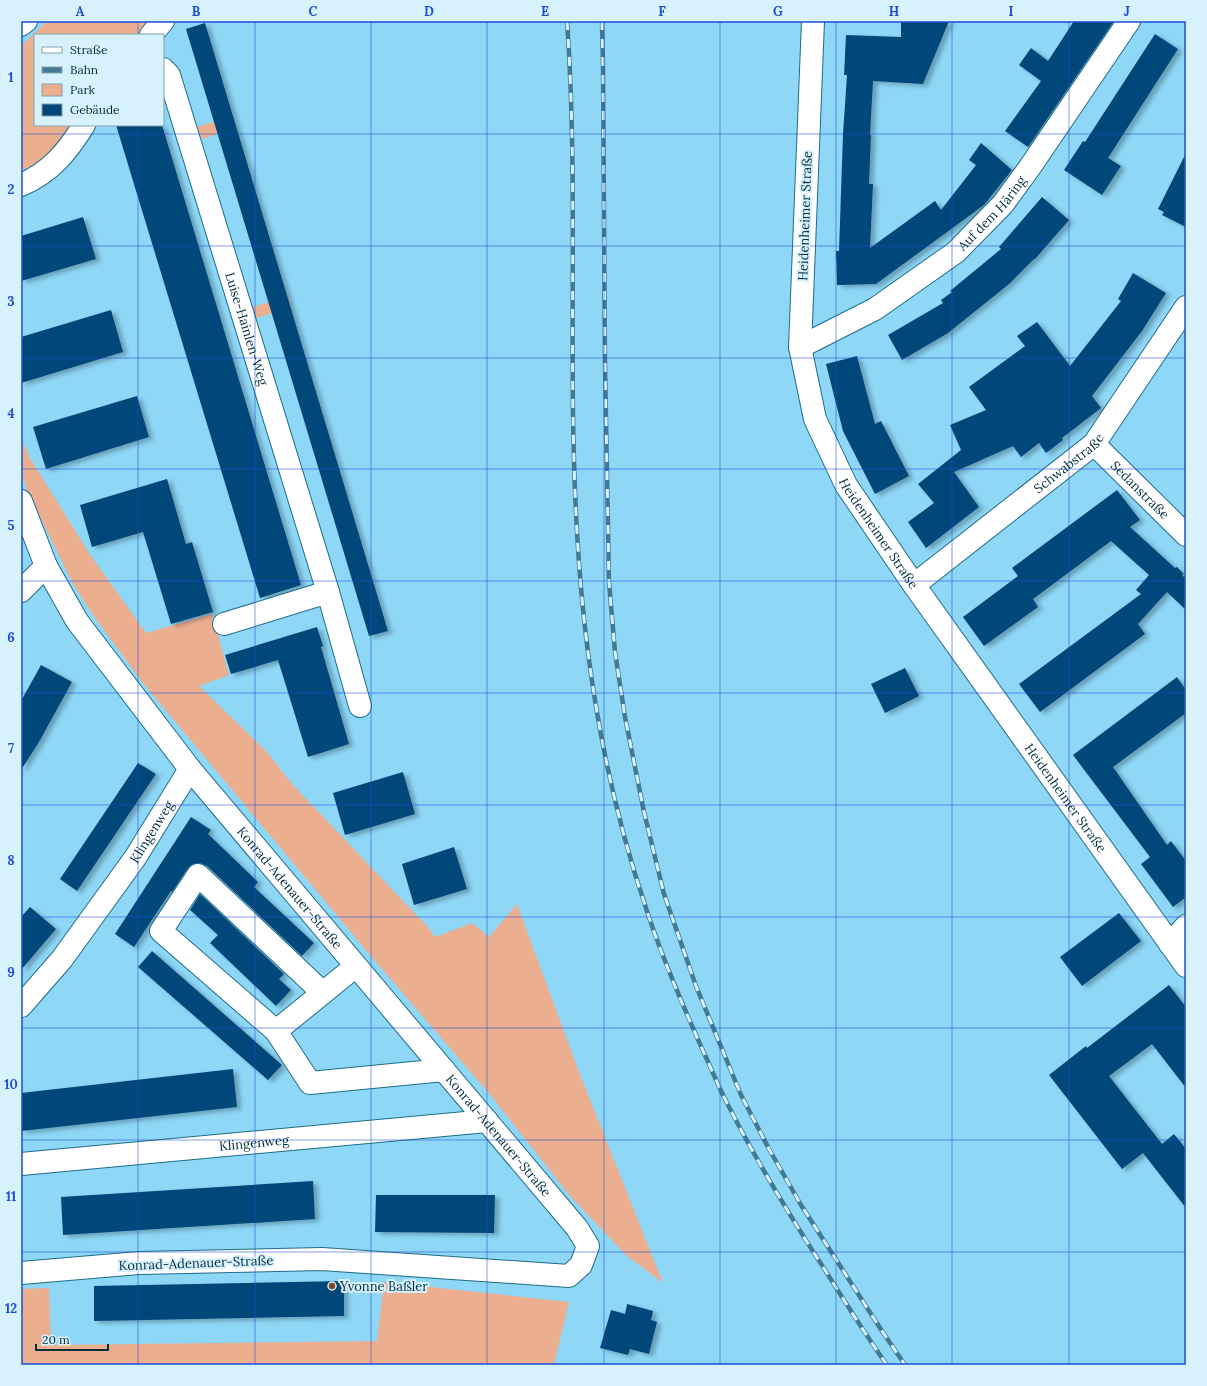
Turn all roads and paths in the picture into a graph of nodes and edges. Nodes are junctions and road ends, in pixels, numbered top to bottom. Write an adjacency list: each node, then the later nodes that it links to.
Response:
1 (26, 21): 5 (street)
2 (163, 21): 6 (street)
3 (813, 21): 11 (street, Heidenheimer Straße)
4 (1129, 21): 11 (street, Auf dem Häring)
5 (21, 25)
6 (152, 34)
7 (164, 69): 18 (street, Luise-Hainlen-Weg)
8 (83, 126): 9 (street)
9 (21, 184)
10 (1186, 307): 12 (street, Schwabstraße)
11 (800, 347): 16 (street, Heidenheimer Straße)
12 (1094, 444): 14 (street, Sedanstraße); 16 (street, Schwabstraße)
13 (21, 502): 15 (street, Konrad-Adenauer-Straße)
14 (1186, 535)
15 (46, 566): 17 (street); 21 (street, Konrad-Adenauer-Straße)
16 (914, 585): 23 (street, Heidenheimer Straße)
17 (21, 591)
18 (328, 592): 19 (street); 20 (street, Luise-Hainlen-Weg)
19 (224, 624)
20 (360, 706)
21 (190, 769): 24 (street, Konrad-Adenauer-Straße); 27 (street, Klingenweg)
22 (1186, 926): 23 (street)
23 (1170, 944): 25 (street, Heidenheimer Straße)
24 (356, 966): 26 (street); 29 (street, Konrad-Adenauer-Straße)
25 (1186, 966)
26 (323, 993): 28 (street); 28 (street)
27 (21, 1006)
28 (276, 1031): 29 (street)
29 (444, 1070): 30 (street, Konrad-Adenauer-Straße)
30 (487, 1121): 31 (street, Klingenweg); 32 (street, Konrad-Adenauer-Straße)
31 (21, 1164)
32 (21, 1273)

